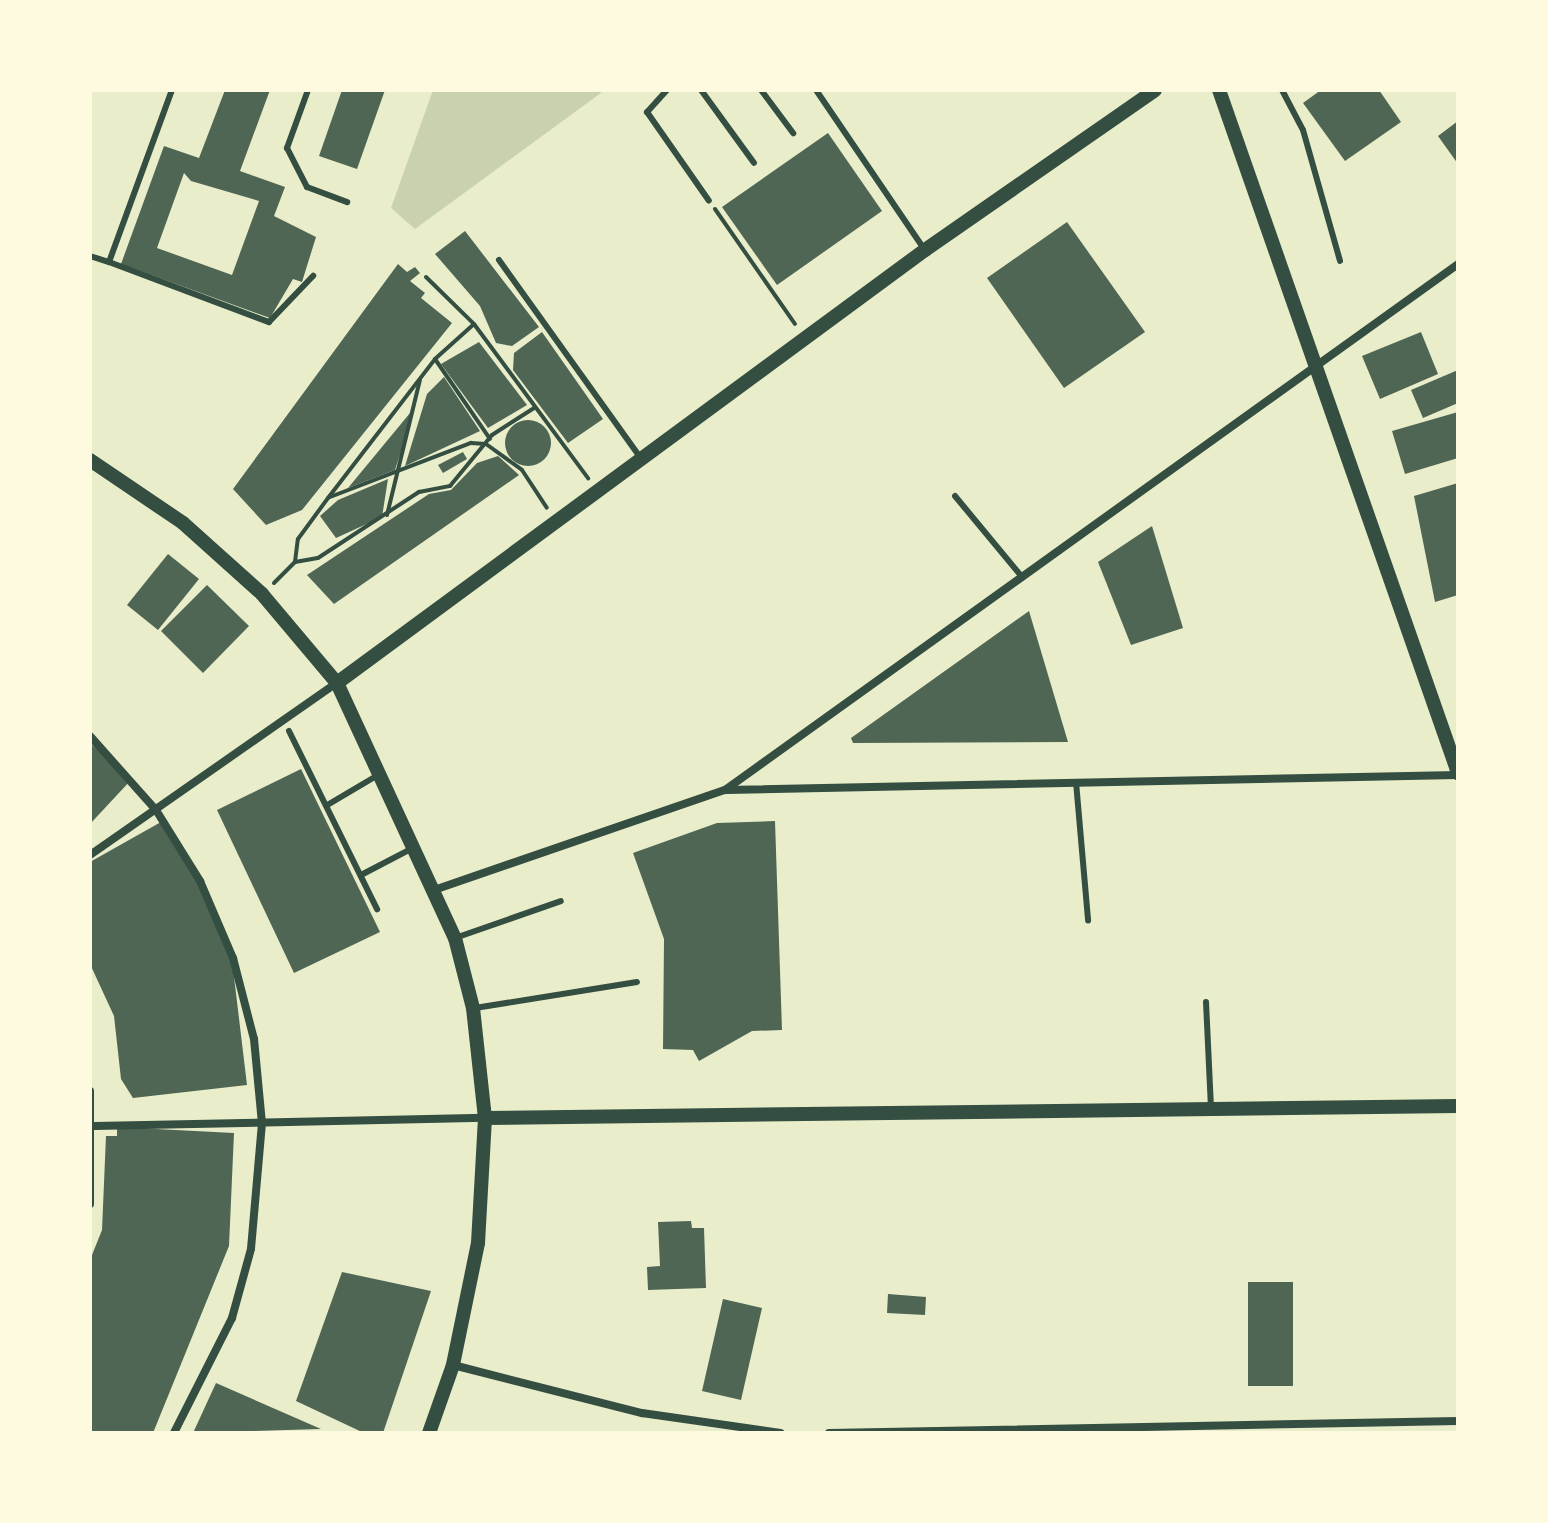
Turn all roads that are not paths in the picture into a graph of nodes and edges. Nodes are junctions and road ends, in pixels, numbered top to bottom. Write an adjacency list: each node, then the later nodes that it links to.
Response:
1 (172, 90): 18 (lane)
2 (308, 90): 13 (lane)
3 (667, 90): 12 (lane)
4 (701, 90): 11 (lane)
5 (761, 90): 10 (lane)
6 (816, 90): 14 (lane)
7 (1155, 90): 14 (street)
8 (1219, 90): 21 (street)
9 (1282, 90): 17 (lane)
10 (793, 133)
11 (754, 163)
12 (709, 201)
13 (347, 202)
14 (925, 250): 22 (street)
15 (90, 256): 18 (lane)
16 (499, 260): 22 (lane)
17 (1340, 261)
18 (109, 262): 20 (lane)
19 (1458, 264): 21 (street)
20 (313, 276)
21 (1313, 366): 25 (street); 29 (street)
22 (641, 458): 26 (street)
23 (90, 460): 26 (street)
24 (955, 496): 25 (lane)
25 (1022, 577): 32 (street)
26 (337, 683): 30 (street); 34 (street)
27 (289, 731): 33 (lane)
28 (90, 736): 34 (street)
29 (1458, 774): 31 (street)
30 (378, 775): 33 (lane); 35 (street)
31 (1076, 782): 32 (street); 41 (lane)
32 (725, 790): 38 (street)
33 (329, 804): 37 (lane)
34 (156, 810): 36 (street); 50 (street)
35 (413, 848): 37 (lane); 38 (street)
36 (90, 855)
37 (361, 875): 40 (lane)
38 (434, 890): 42 (street)
39 (561, 901): 42 (lane)
40 (377, 909)
41 (1088, 920)
42 (455, 938): 45 (street)
43 (637, 982): 45 (lane)
44 (1206, 1002): 48 (lane)
45 (473, 1008): 49 (street)
46 (90, 1091): 51 (street)
47 (1458, 1106): 48 (street)
48 (1211, 1110): 49 (street)
49 (485, 1118): 50 (street); 53 (street)
50 (262, 1123): 51 (street); 55 (street)
51 (95, 1126): 52 (street)
52 (90, 1204)
53 (453, 1365): 56 (street); 57 (street)
54 (1458, 1421): 58 (street)
55 (174, 1433)
56 (429, 1433)
57 (781, 1433)
58 (829, 1433)

